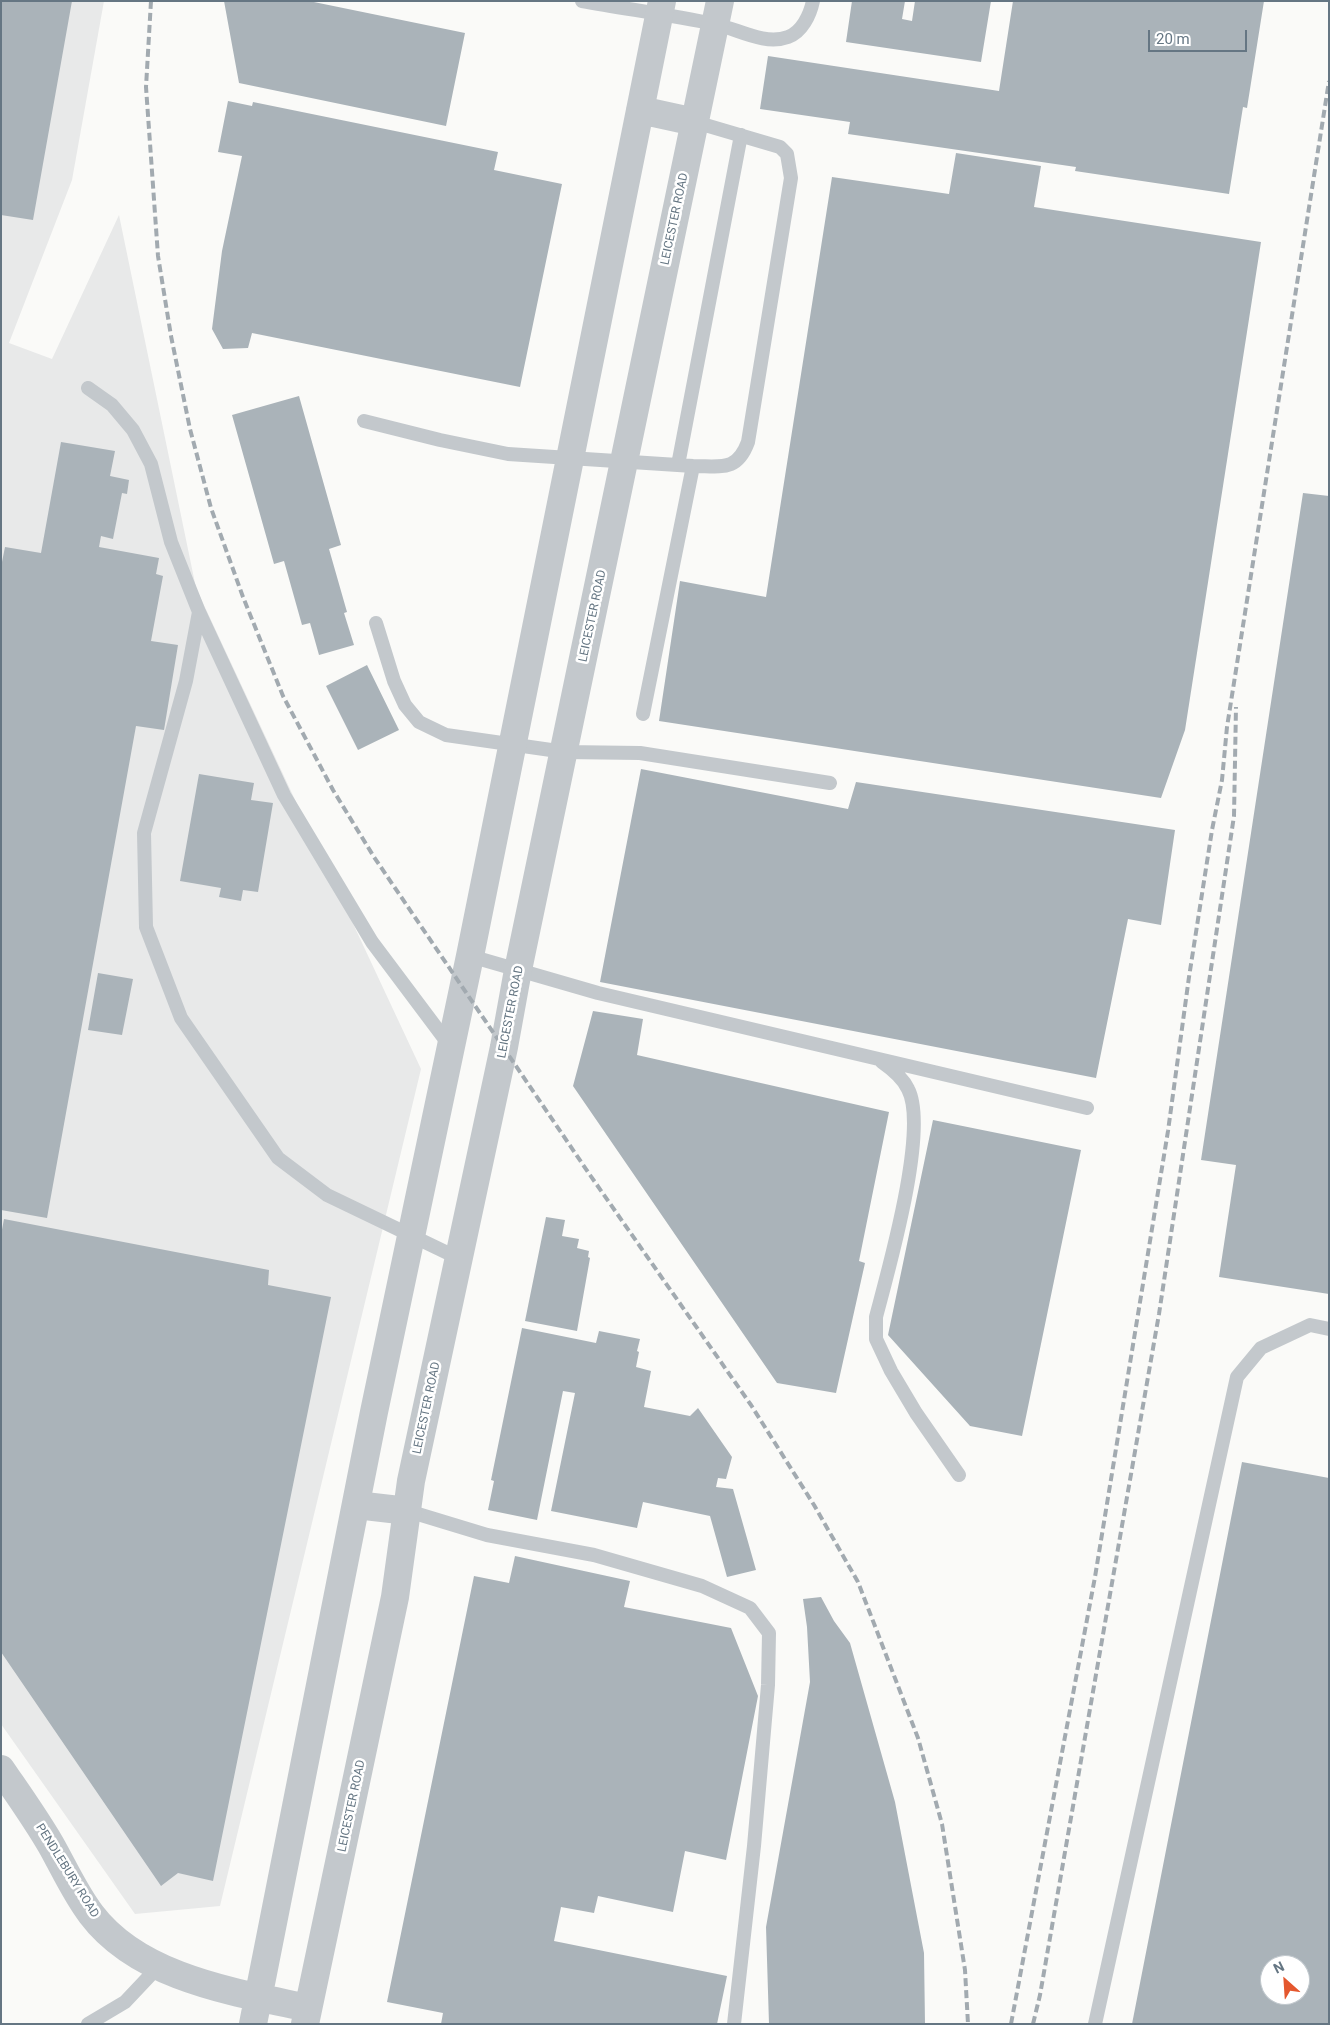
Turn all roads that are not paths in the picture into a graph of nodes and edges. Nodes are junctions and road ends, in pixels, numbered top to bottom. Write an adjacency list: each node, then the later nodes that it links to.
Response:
1 (582, 1): 3 (lane)
2 (813, 1): 4 (lane)
3 (660, 8): 4 (lane); 5 (street)
4 (717, 13): 6 (street, LEICESTER ROAD)
5 (640, 110): 6 (street); 10 (street)
6 (695, 122): 7 (lane); 11 (street, LEICESTER ROAD)
7 (741, 135): 12 (lane); 13 (lane)
8 (88, 388): 14 (lane)
9 (364, 421): 10 (lane)
10 (570, 458): 11 (lane); 17 (street)
11 (625, 460): 12 (lane); 18 (street, LEICESTER ROAD)
12 (678, 465): 13 (lane)
13 (693, 466): 16 (lane)
14 (199, 612): 22 (lane); 25 (lane)
15 (376, 623): 17 (lane)
16 (642, 714)
17 (511, 745): 18 (lane); 20 (street)
18 (565, 752): 19 (lane); 21 (street, LEICESTER ROAD)
19 (830, 783)
20 (470, 956): 21 (lane); 22 (street)
21 (518, 970): 23 (lane); 26 (street, LEICESTER ROAD)
22 (451, 1046): 25 (street)
23 (880, 1059): 24 (lane); 28 (lane)
24 (1087, 1108)
25 (410, 1235): 26 (lane); 29 (street)
26 (458, 1258): 30 (street, LEICESTER ROAD)
27 (1329, 1329): 38 (lane)
28 (960, 1476)
29 (356, 1505): 30 (street); 33 (street)
30 (408, 1511): 34 (street, LEICESTER ROAD); 37 (lane)
31 (1, 1769): 32 (street, PENDLEBURY ROAD)
32 (158, 1967): 33 (street, PENDLEBURY ROAD); 35 (lane)
33 (259, 1997): 34 (street, PENDLEBURY ROAD); 36 (street)
34 (307, 2016)
35 (88, 2024)
36 (253, 2024)
37 (734, 2024)
38 (1095, 2024)

